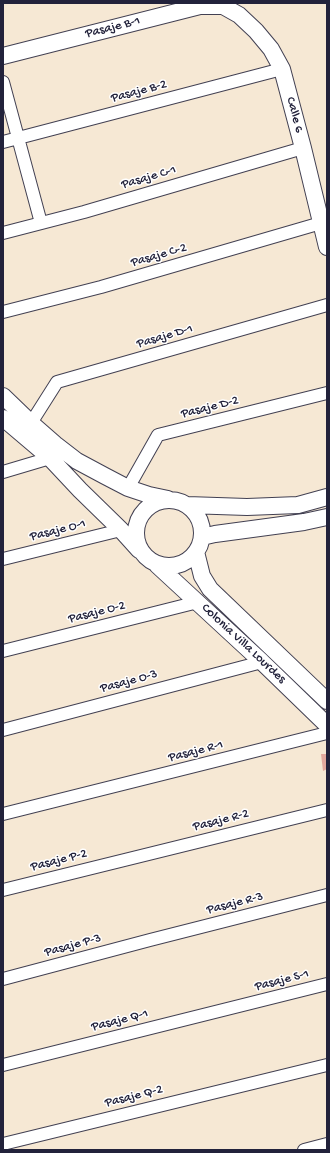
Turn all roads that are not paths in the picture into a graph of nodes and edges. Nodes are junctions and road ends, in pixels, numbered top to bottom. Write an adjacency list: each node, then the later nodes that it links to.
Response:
1 (200, 4): 2 (street, Pasaje B-1); 3 (street, Pasaje B-1)
2 (222, 6): 4 (street, Calle 6)
3 (3, 56)
4 (282, 69): 6 (street, Pasaje B-2); 8 (street, Calle 6)
5 (3, 82): 6 (street)
6 (18, 138): 7 (street, Pasaje B-2); 9 (street)
7 (3, 142)
8 (303, 148): 9 (street, Pasaje C-1); 10 (street, Calle 6)
9 (41, 223): 11 (street, Pasaje C-1)
10 (321, 224): 12 (street, Calle 6); 14 (street, Pasaje C-2)
11 (3, 233)
12 (327, 247)
13 (327, 305): 18 (street, Pasaje D-1)
14 (3, 312)
15 (327, 393): 21 (street, Pasaje D-2)
16 (3, 396): 18 (street)
17 (3, 418): 19 (street, Colonia Villa Lourdes)
18 (30, 423): 21 (street)
19 (50, 458): 20 (street); 26 (street, Colonia Villa Lourdes)
20 (3, 472)
21 (128, 488): 23 (street)
22 (327, 497): 24 (street)
23 (170, 500): 24 (street); 30 (street)
24 (187, 505): 27 (street)
25 (327, 518): 27 (street)
26 (121, 530): 29 (street, Pasaje O-1); 30 (street, Colonia Villa Lourdes)
27 (202, 538): 28 (street)
28 (196, 552): 30 (street); 34 (street, Colonia Villa Lourdes)
29 (3, 559)
30 (151, 560): 31 (street, Colonia Villa Lourdes)
31 (198, 602): 32 (street, Pasaje O-2); 33 (street, Colonia Villa Lourdes)
32 (3, 651)
33 (262, 662): 35 (street, Colonia Villa Lourdes); 36 (street, Pasaje O-3)
34 (327, 701)
35 (327, 725)
36 (3, 730)
37 (327, 733): 39 (street, Pasaje R-1)
38 (327, 810): 40 (street, Pasaje R-2)
39 (3, 814)
40 (122, 860): 41 (street, Pasaje P-2)
41 (3, 890)
42 (327, 895): 43 (street, Pasaje R-3)
43 (150, 940): 44 (street, Pasaje P-3)
44 (3, 978)
45 (327, 984): 46 (street, Pasaje S-1)
46 (244, 1005): 47 (street, Pasaje Q-1)
47 (3, 1065)
48 (327, 1065): 49 (street, Pasaje Q-2)
49 (3, 1144)
50 (327, 1144): 51 (street)
51 (309, 1149)

